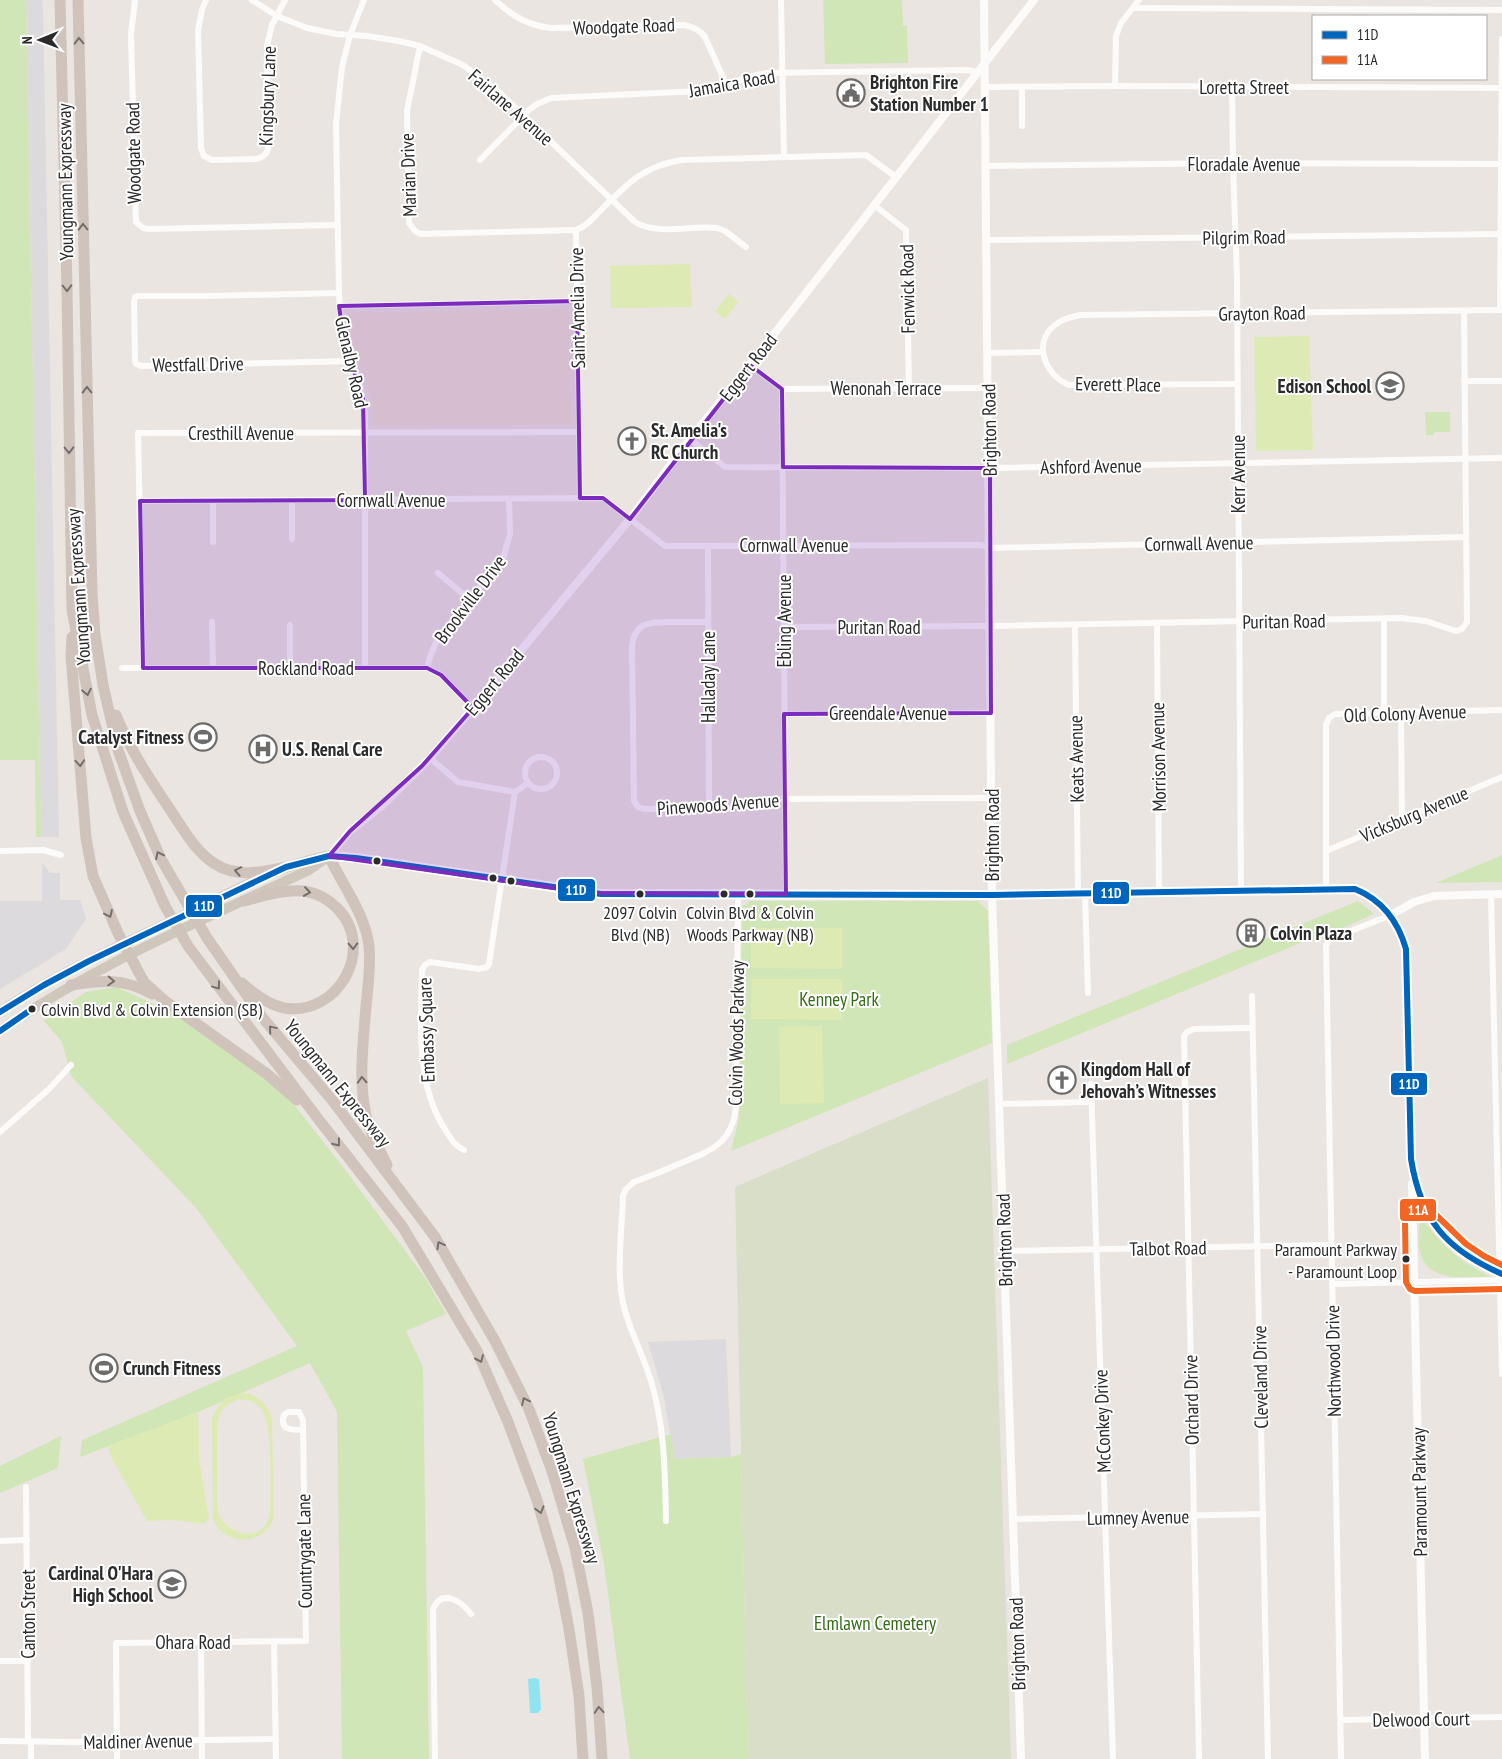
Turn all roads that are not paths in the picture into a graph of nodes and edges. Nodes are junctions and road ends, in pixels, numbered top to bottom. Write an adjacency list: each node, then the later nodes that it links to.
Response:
1 (60, 0): 84 (highway, Youngmann Expressway, one-way to 84)
2 (78, 0): 100 (highway, Youngmann Expressway, one-way to 2)
3 (135, 0): 38 (street, Woodgate Road)
4 (206, 0): 15 (street, Kingsbury Lane)
5 (252, 0): 15 (street, Fairlane Avenue)
6 (285, 0): 15 (street, Kingsbury Lane)
7 (364, 0): 16 (street, Glenalby Road)
8 (495, 0): 22 (street, Woodgate Road)
9 (781, 0): 21 (street)
10 (984, 0): 19 (street, Brighton Road)
11 (1034, 0): 19 (street, Eggert Road)
12 (1139, 0): 13 (street)
13 (1132, 8): 14 (street); 23 (street)
14 (1502, 10)
15 (277, 16): 16 (street, Fairlane Avenue)
16 (350, 35): 18 (street, Fairlane Avenue); 38 (street, Glenalby Road)
17 (1502, 39): 27 (street)
18 (420, 46): 28 (street, Fairlane Avenue); 39 (street, Marian Drive)
19 (985, 63): 20 (street, Eggert Road); 25 (street, Brighton Road)
20 (978, 72): 21 (street, Jamaica Road); 35 (street, Eggert Road)
21 (782, 73): 22 (street, Jamaica Road); 30 (street)
22 (726, 84): 28 (street, Jamaica Road)
23 (1115, 86): 24 (street, Loretta Street); 26 (street, Loretta Street)
24 (1232, 86): 27 (street, Loretta Street); 32 (street, Kerr Avenue)
25 (986, 87): 26 (street, Loretta Street); 34 (street, Brighton Road)
26 (1022, 87): 29 (street)
27 (1502, 88): 33 (street)
28 (524, 115): 31 (street, Jamaica Road); 36 (street, Fairlane Avenue)
29 (1022, 126)
30 (784, 157): 35 (street, Saint Amelia Drive); 36 (street, Saint Amelia Drive)
31 (480, 160)
32 (1233, 164): 33 (street, Floradale Avenue); 34 (street, Floradale Avenue); 41 (street, Kerr Avenue)
33 (1502, 164): 40 (street)
34 (987, 166): 42 (street, Brighton Road)
35 (896, 177): 37 (street, Eggert Road)
36 (612, 199): 39 (street, Saint Amelia Drive); 43 (street, Fairlane Avenue)
37 (874, 205): 53 (street, Eggert Road); 57 (street, Fenwick Road)
38 (338, 225): 44 (street, Glenalby Road)
39 (576, 230): 45 (street, Saint Amelia Drive)
40 (1501, 234): 41 (street, Pilgrim Road); 47 (street)
41 (1234, 238): 42 (street, Pilgrim Road); 49 (street, Kerr Avenue)
42 (986, 240): 51 (street, Brighton Road)
43 (746, 247)
44 (339, 294): 46 (street, Glenalby Road); 52 (street, Westfall Drive)
45 (577, 301): 46 (street); 61 (street, Saint Amelia Drive)
46 (339, 306): 52 (street, Glenalby Road)
47 (1501, 310): 48 (street, Grayton Road)
48 (1464, 311): 49 (street, Grayton Road); 54 (street, Puritan Road)
49 (1237, 313): 50 (street, Grayton Road); 56 (street, Kerr Avenue)
50 (1043, 352): 51 (street); 56 (street, Everett Place)
51 (988, 353): 58 (street, Brighton Road)
52 (352, 361): 60 (street, Glenalby Road)
53 (750, 365): 59 (street); 62 (street, Eggert Road)
54 (1464, 381): 55 (street); 64 (street, Puritan Road)
55 (1502, 381)
56 (1237, 384): 65 (street, Kerr Avenue)
57 (909, 388): 58 (street, Wenonah Terrace); 59 (street, Wenonah Terrace)
58 (989, 388): 67 (street, Brighton Road)
59 (782, 389): 66 (street, Ebling Avenue)
60 (364, 432): 61 (street, Cresthill Avenue); 71 (street, Glenalby Road); 72 (street, Cresthill Avenue)
61 (579, 432): 68 (street, Saint Amelia Drive)
62 (690, 440): 66 (street, Ashford Avenue); 74 (street, Eggert Road)
63 (1502, 458): 64 (street, Ashford Avenue)
64 (1465, 459): 65 (street, Ashford Avenue); 75 (street, Puritan Road)
65 (1238, 463): 67 (street, Ashford Avenue); 78 (street, Kerr Avenue)
66 (783, 467): 67 (street, Ashford Avenue); 79 (street, Ebling Avenue)
67 (990, 468): 81 (street, Brighton Road)
68 (580, 498): 69 (street, Cornwall Avenue); 74 (street, Cornwall Avenue)
69 (509, 499): 71 (street, Cornwall Avenue); 83 (street, Brookville Drive)
70 (292, 500): 71 (street, Cornwall Avenue); 73 (street, Cornwall Avenue); 76 (street)
71 (365, 500): 98 (street, Glenalby Road)
72 (140, 501): 73 (street, Cornwall Avenue); 95 (street, Cresthill Avenue)
73 (213, 501): 77 (street)
74 (630, 519): 80 (street, Cornwall Avenue); 101 (street, Eggert Road)
75 (1466, 537): 78 (street, Cornwall Avenue); 85 (street, Puritan Road)
76 (292, 539)
77 (213, 542)
78 (1239, 542): 81 (street, Cornwall Avenue); 86 (street, Kerr Avenue)
79 (783, 545): 80 (street, Cornwall Avenue); 81 (street, Cornwall Avenue); 93 (street, Ebling Avenue)
80 (708, 546): 88 (street, Halladay Lane)
81 (990, 548): 92 (street, Brighton Road)
82 (438, 573): 83 (street)
83 (470, 600): 99 (street, Brookville Drive)
84 (72, 610): 132 (highway, one-way to 132); 146 (highway, Youngmann Expressway, one-way to 146)
85 (1384, 618): 86 (street, Puritan Road); 105 (street)
86 (1239, 621): 89 (street, Puritan Road); 122 (street, Kerr Avenue)
87 (212, 622): 96 (street)
88 (708, 622): 113 (street, Halladay Lane); 113 (street, Pinewoods Avenue)
89 (1156, 623): 90 (street, Puritan Road); 123 (street, Morrison Avenue)
90 (1075, 625): 92 (street, Puritan Road); 124 (street, Keats Avenue)
91 (290, 626): 97 (street)
92 (991, 626): 93 (street, Puritan Road); 104 (street, Brighton Road)
93 (784, 628): 106 (street, Ebling Avenue)
94 (122, 668): 95 (street, Rockland Road)
95 (142, 668): 96 (street, Rockland Road)
96 (213, 668): 97 (street, Rockland Road)
97 (290, 668): 98 (street, Rockland Road)
98 (364, 668): 99 (street, Rockland Road)
99 (428, 668): 101 (street)
100 (103, 685): 119 (highway, one-way to 100); 134 (highway, Youngmann Expressway, one-way to 100)
101 (474, 708): 107 (street, Eggert Road)
102 (1502, 710): 103 (street, Old Colony Avenue)
103 (1401, 712): 105 (street, Old Colony Avenue); 114 (street)
104 (991, 713): 106 (street, Greendale Avenue); 111 (street, Brighton Road)
105 (1384, 713): 116 (street, Old Colony Avenue)
106 (784, 714): 112 (street, Ebling Avenue)
107 (430, 758): 110 (street); 118 (street, Eggert Road)
108 (1502, 777): 114 (street, Vicksburg Avenue)
109 (528, 783): 109 (street); 110 (street)
110 (515, 792): 120 (street)
111 (992, 798): 112 (street, Pinewoods Avenue); 129 (street, Brighton Road)
112 (785, 800): 113 (street, Pinewoods Avenue); 126 (street, Ebling Avenue)
113 (709, 809)
114 (1402, 819): 116 (street, Vicksburg Avenue)
115 (0, 851): 117 (street)
116 (1326, 851): 121 (street, Old Colony Avenue)
117 (61, 855)
118 (330, 856): 119 (main road); 120 (street); 130 (main road); 150 (highway, one-way to 118)
119 (286, 867): 132 (main road)
120 (502, 880): 125 (street); 148 (street, Embassy Square)
121 (1326, 888): 122 (street); 131 (street)
122 (1242, 891): 123 (street)
123 (1159, 892): 124 (street)
124 (1081, 893): 129 (street); 136 (street)
125 (738, 894): 126 (street); 168 (street, Colvin Woods Parkway)
126 (786, 894): 129 (street)
127 (1491, 894): 128 (street); 131 (street); 158 (street)
128 (1502, 894)
129 (992, 895): 145 (street, Brighton Road)
130 (244, 901): 133 (main road); 134 (highway, one-way to 134)
131 (1391, 914): 149 (street); 153 (street, Northwood Drive)
132 (123, 943): 133 (highway); 139 (main road)
133 (130, 955): 135 (main road); 138 (highway)
134 (226, 967): 150 (highway, Youngmann Expressway, one-way to 134)
135 (72, 985): 138 (highway, one-way to 138); 141 (main road)
136 (1088, 992)
137 (1252, 996): 140 (street, Cleveland Drive)
138 (165, 1001): 146 (highway)
139 (0, 1012)
140 (1252, 1028): 154 (street, Cleveland Drive); 155 (street, Orchard Drive)
141 (0, 1031)
142 (72, 1065): 147 (street)
143 (1091, 1084): 144 (street, McConkey Drive)
144 (1091, 1102): 145 (street); 156 (street, McConkey Drive)
145 (999, 1104): 157 (street, Brighton Road)
146 (319, 1120): 189 (highway, Youngmann Expressway, one-way to 189)
147 (0, 1132)
148 (464, 1150)
149 (1412, 1172): 151 (street); 152 (street, Paramount Parkway)
150 (400, 1192): 190 (highway, Youngmann Expressway, one-way to 150)
151 (1428, 1218): 152 (street); 158 (street)
152 (1413, 1225): 159 (street, Paramount Parkway)
153 (1331, 1245): 154 (street, Talbot Road); 160 (street, Northwood Drive)
154 (1257, 1247): 155 (street, Talbot Road); 164 (street, Cleveland Drive)
155 (1188, 1248): 156 (street, Talbot Road); 165 (street, Orchard Drive)
156 (1096, 1249): 157 (street, Talbot Road); 166 (street, McConkey Drive)
157 (1004, 1251): 167 (street, Brighton Road)
158 (1501, 1277): 159 (street); 161 (street)
159 (1415, 1282): 160 (street); 177 (street, Paramount Parkway)
160 (1332, 1284): 178 (street, Northwood Drive)
161 (1502, 1374)
162 (303, 1430): 173 (street, Countrygate Lane)
163 (26, 1487): 170 (street, Canton Street)
164 (1263, 1514): 165 (street, Lumney Avenue); 194 (street, Cleveland Drive)
165 (1194, 1516): 166 (street, Lumney Avenue); 193 (street, Orchard Drive)
166 (1106, 1518): 167 (street, Lumney Avenue); 192 (street, McConkey Drive)
167 (1013, 1520): 191 (street, Brighton Road)
168 (666, 1521)
169 (0, 1540): 170 (street)
170 (27, 1540): 175 (street, Canton Street)
171 (471, 1614): 188 (street)
172 (201, 1642): 173 (street, Ohara Road); 180 (street); 183 (street, Ohara Road)
173 (274, 1642): 179 (street)
174 (0, 1661): 175 (street)
175 (28, 1661): 182 (street, Canton Street)
176 (1502, 1717): 177 (street, Delwood Court)
177 (1424, 1719): 178 (street, Delwood Court); 196 (street, Paramount Parkway)
178 (1340, 1720): 195 (street, Northwood Drive)
179 (276, 1739): 180 (street, Maldiner Avenue); 187 (street)
180 (202, 1740): 183 (street, Maldiner Avenue); 186 (street)
181 (0, 1741): 182 (street, Maldiner Avenue)
182 (30, 1741): 183 (street, Maldiner Avenue); 184 (street, Canton Street)
183 (117, 1741): 185 (street)
184 (31, 1759)
185 (118, 1759)
186 (202, 1759)
187 (276, 1759)
188 (435, 1759)
189 (583, 1759)
190 (602, 1759)
191 (1021, 1759)
192 (1113, 1759)
193 (1199, 1759)
194 (1268, 1759)
195 (1341, 1759)
196 (1424, 1759)

